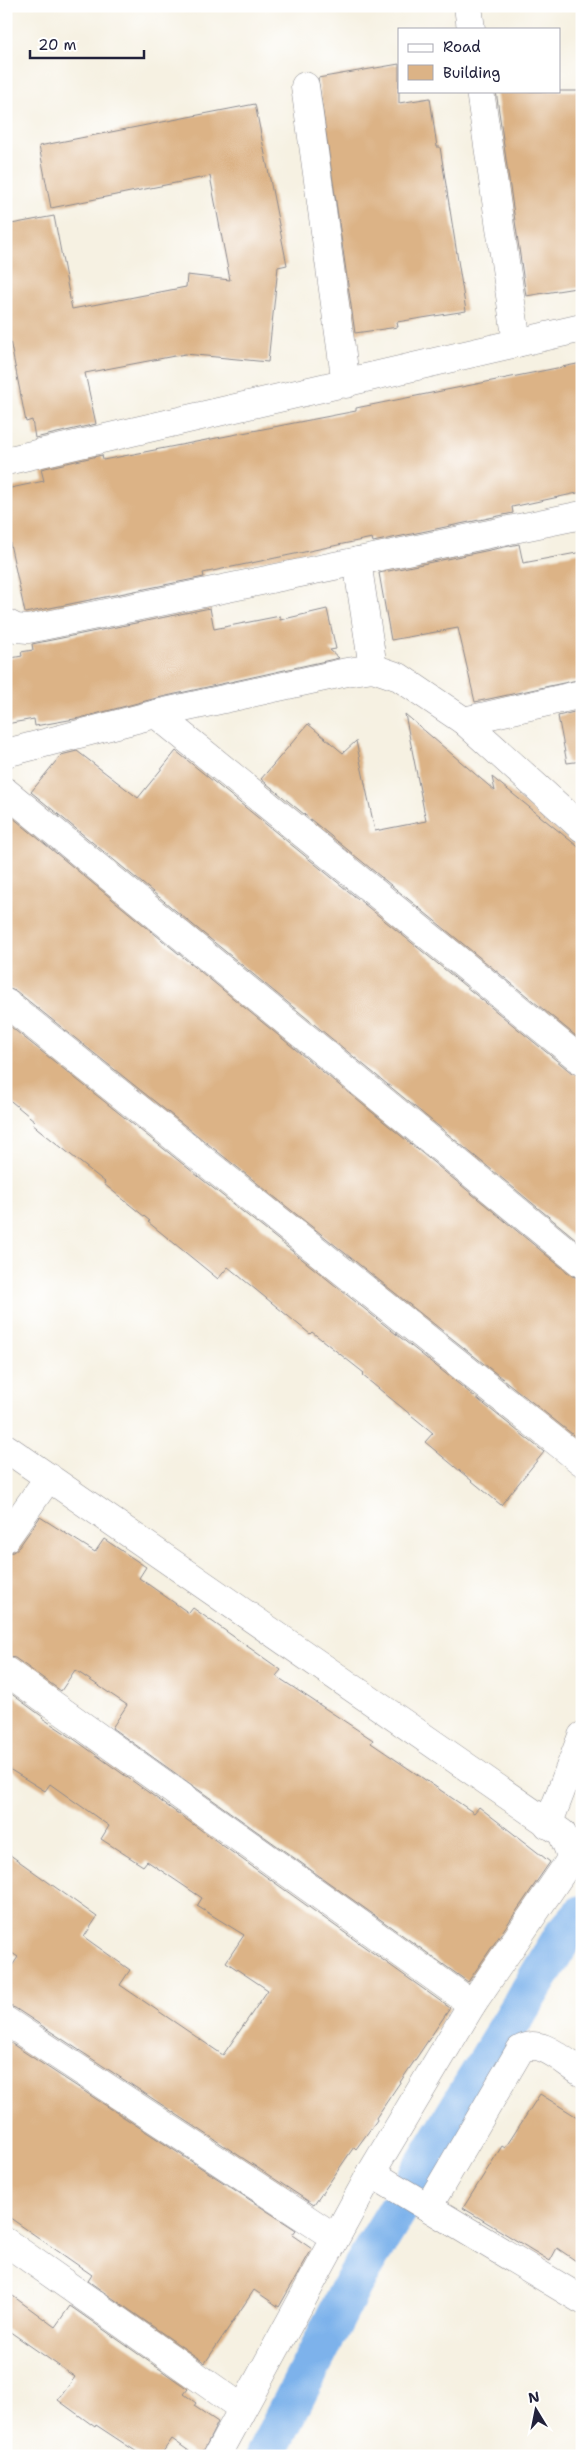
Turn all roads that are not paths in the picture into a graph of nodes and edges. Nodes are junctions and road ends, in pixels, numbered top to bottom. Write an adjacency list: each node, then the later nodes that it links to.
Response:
1 (468, 6): 2 (street)
2 (471, 28)
3 (305, 86): 7 (street)
4 (480, 92): 6 (street)
5 (582, 328): 6 (street)
6 (517, 343): 7 (street)
7 (346, 384): 8 (street)
8 (6, 461)
9 (582, 515): 10 (street)
10 (357, 561): 11 (street); 12 (street)
11 (6, 623)
12 (373, 668): 14 (street); 15 (street)
13 (582, 694): 15 (street)
14 (156, 714): 16 (street); 20 (street)
15 (464, 721): 18 (street)
16 (6, 752)
17 (6, 792): 21 (street)
18 (582, 828)
19 (6, 1003): 23 (street)
20 (582, 1061)
21 (582, 1264)
22 (6, 1448): 24 (street)
23 (582, 1462)
24 (49, 1478): 25 (street); 28 (street)
25 (6, 1538)
26 (6, 1670): 29 (street)
27 (582, 1736): 28 (street)
28 (548, 1825): 29 (street)
29 (472, 2004): 32 (street)
30 (6, 2021): 34 (street)
31 (582, 2073): 33 (street)
32 (371, 2173): 33 (street); 34 (street)
33 (422, 2204): 36 (street)
34 (334, 2238): 37 (street)
35 (6, 2242): 37 (street)
36 (582, 2300)
37 (242, 2408): 38 (street)
38 (217, 2456)

